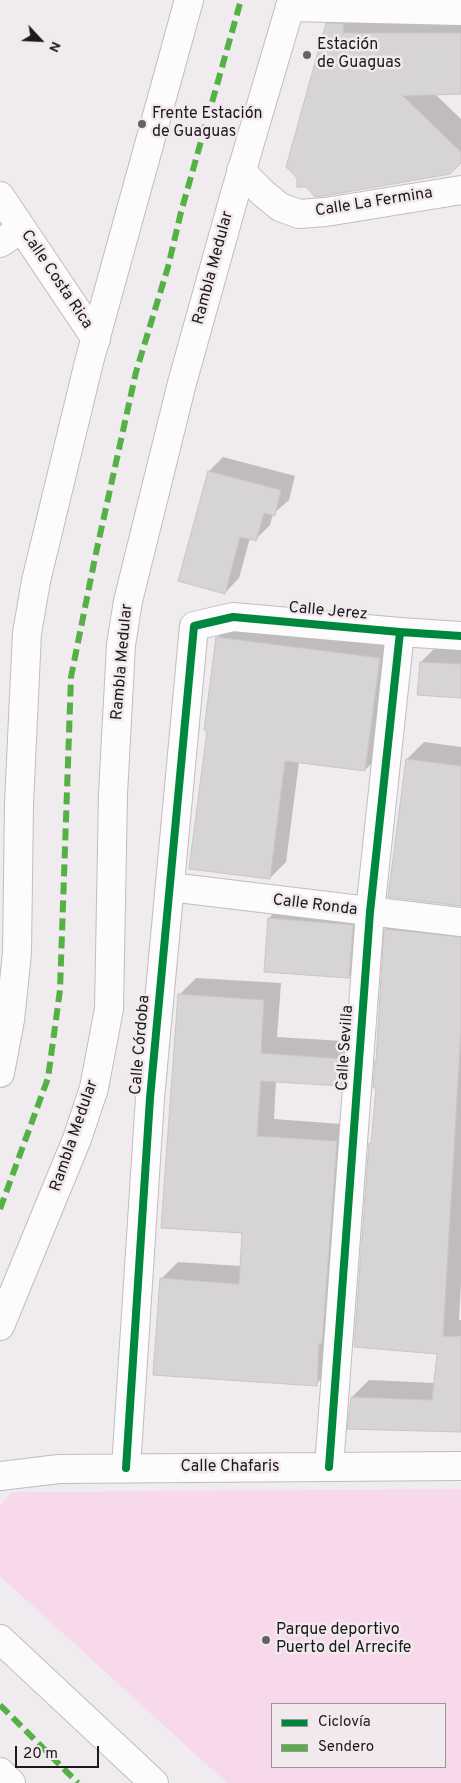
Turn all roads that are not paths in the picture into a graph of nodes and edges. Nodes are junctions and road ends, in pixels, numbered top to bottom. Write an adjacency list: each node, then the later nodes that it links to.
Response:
1 (189, 0): 8 (street)
2 (291, 4): 3 (street); 4 (street, Rambla Medular)
3 (461, 11)
4 (242, 171): 5 (street, Calle La Fermina); 16 (street, Rambla Medular)
5 (461, 190)
6 (0, 196): 7 (street, Calle Costa Rica)
7 (11, 236): 8 (street, Calle Costa Rica)
8 (96, 339): 15 (street)
9 (194, 626): 10 (street, Calle Jerez); 12 (street, Calle Córdoba)
10 (400, 632): 11 (street, Calle Jerez); 13 (street, Calle Sevilla)
11 (461, 636)
12 (170, 887): 13 (street, Calle Ronda); 18 (street, Calle Córdoba)
13 (370, 912): 14 (street, Calle Ronda); 19 (street, Calle Sevilla)
14 (461, 922)
15 (0, 1073)
16 (0, 1326)
17 (461, 1466): 19 (street, Calle Chafaris)
18 (126, 1468): 19 (street, Calle Chafaris); 20 (street, Calle Chafaris)
19 (329, 1468)
20 (0, 1476)
21 (0, 1639): 24 (street)
22 (0, 1772): 23 (street)
23 (11, 1783)
24 (154, 1783)

